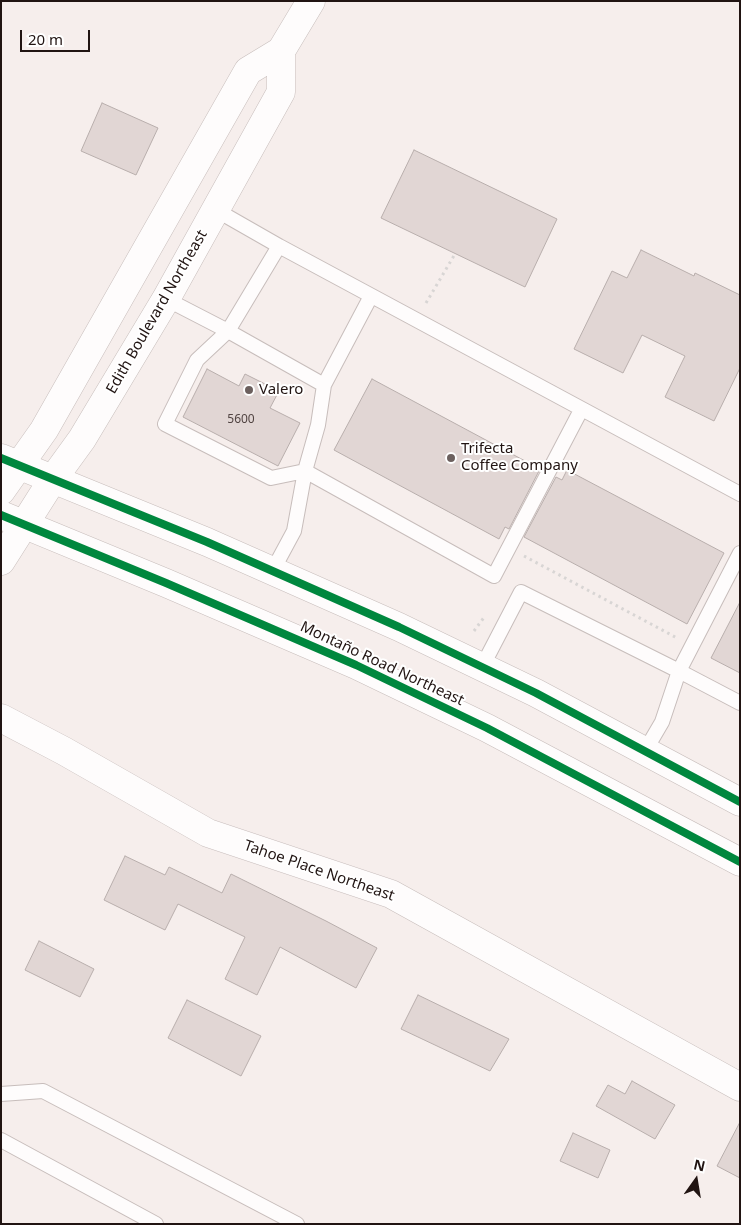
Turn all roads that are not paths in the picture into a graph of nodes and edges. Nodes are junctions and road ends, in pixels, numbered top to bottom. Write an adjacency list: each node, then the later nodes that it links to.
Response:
1 (311, 1): 2 (street)
2 (281, 51): 3 (street, Edith Boulevard Northeast); 10 (street)
3 (216, 210): 4 (lane); 6 (street, Edith Boulevard Northeast)
4 (279, 246): 5 (lane); 7 (lane)
5 (371, 296): 8 (lane); 9 (lane)
6 (166, 299): 7 (lane); 12 (street, Edith Boulevard Northeast)
7 (228, 331): 8 (lane); 11 (lane)
8 (324, 385): 11 (lane)
9 (581, 410): 11 (lane); 14 (lane)
10 (10, 462): 12 (street); 13 (street)
11 (304, 471): 18 (lane)
12 (54, 479): 15 (street, Edith Boulevard Northeast); 18 (street)
13 (1, 491)
14 (740, 494)
15 (12, 520): 17 (street, Edith Boulevard Northeast); 25 (street, Montaño Road Northeast)
16 (740, 553): 20 (lane)
17 (1, 561)
18 (273, 570): 19 (street)
19 (482, 666): 20 (lane); 23 (street)
20 (679, 671): 21 (lane); 23 (lane)
21 (740, 703)
22 (1, 718): 26 (street, Tahoe Place Northeast)
23 (645, 751): 24 (street)
24 (740, 802)
25 (740, 862)
26 (740, 1087)
27 (1, 1094): 30 (lane)
28 (1, 1140): 29 (lane)
29 (156, 1224)
30 (297, 1224)

